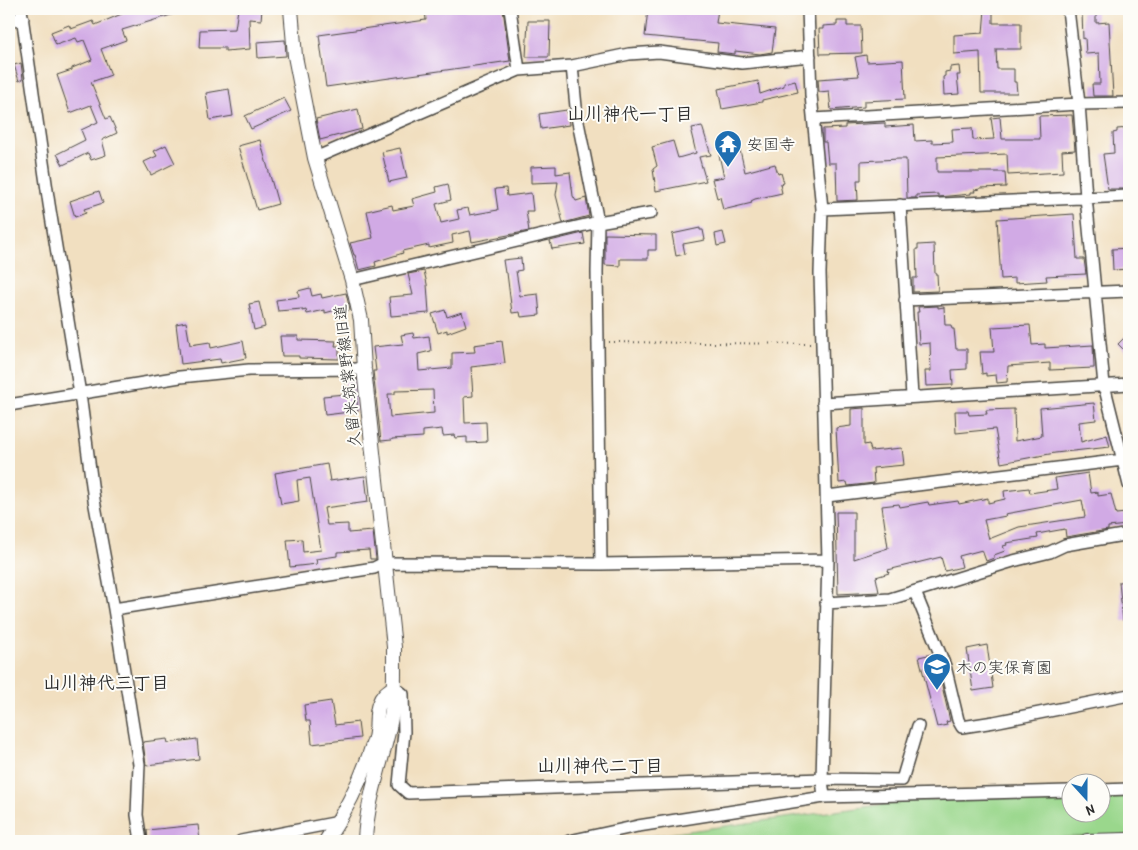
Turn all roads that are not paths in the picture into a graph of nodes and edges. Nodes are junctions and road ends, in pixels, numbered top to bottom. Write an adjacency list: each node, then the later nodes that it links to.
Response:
1 (291, 9): 13 (street, 久留米筑紫野線旧道)
2 (510, 9): 9 (street)
3 (808, 9): 7 (street)
4 (1068, 9): 11 (street)
5 (23, 11): 6 (street); 27 (street)
6 (9, 21)
7 (810, 56): 8 (street); 12 (street)
8 (572, 66): 9 (street); 19 (street)
9 (519, 70): 13 (street)
10 (1129, 103): 11 (street)
11 (1079, 104): 12 (street); 15 (street)
12 (814, 119): 17 (street)
13 (315, 158): 20 (street, 久留米筑紫野線旧道)
14 (1129, 196): 15 (street)
15 (1086, 197): 16 (street); 22 (street)
16 (900, 205): 17 (street); 23 (street)
17 (822, 209): 29 (street)
18 (651, 213): 19 (street)
19 (598, 222): 20 (street); 37 (street)
20 (352, 280): 24 (street, 久留米筑紫野線旧道)
21 (1129, 291): 22 (street)
22 (1095, 293): 23 (street); 26 (street)
23 (905, 300): 28 (street)
24 (364, 369): 27 (street); 36 (street, 久留米筑紫野線旧道)
25 (1129, 384): 26 (street)
26 (1104, 385): 28 (street); 31 (street)
27 (80, 394): 30 (street); 40 (street)
28 (912, 396): 29 (street)
29 (823, 403): 33 (street)
30 (9, 405)
31 (1123, 460): 32 (street); 33 (street)
32 (1129, 485)
33 (827, 496): 35 (street)
34 (1129, 534): 38 (street)
35 (828, 560): 37 (street); 39 (street)
36 (384, 563): 37 (street); 40 (street); 41 (street, 久留米筑紫野線旧道)
37 (601, 564)
38 (915, 592): 39 (street); 42 (street)
39 (826, 604): 44 (street)
40 (114, 609): 52 (street)
41 (394, 687): 44 (street); 49 (street); 54 (street, 久留米筑紫野線旧道)
42 (1129, 695)
43 (918, 726): 44 (street)
44 (822, 779): 48 (street)
45 (1129, 789): 46 (street)
46 (1110, 790)
47 (1060, 791): 48 (street)
48 (824, 797): 55 (street)
49 (339, 822): 50 (street); 53 (street)
50 (329, 840)
51 (1129, 840): 56 (street)
52 (141, 841)
53 (241, 841)
54 (365, 841)
55 (569, 841)
56 (1087, 841)

